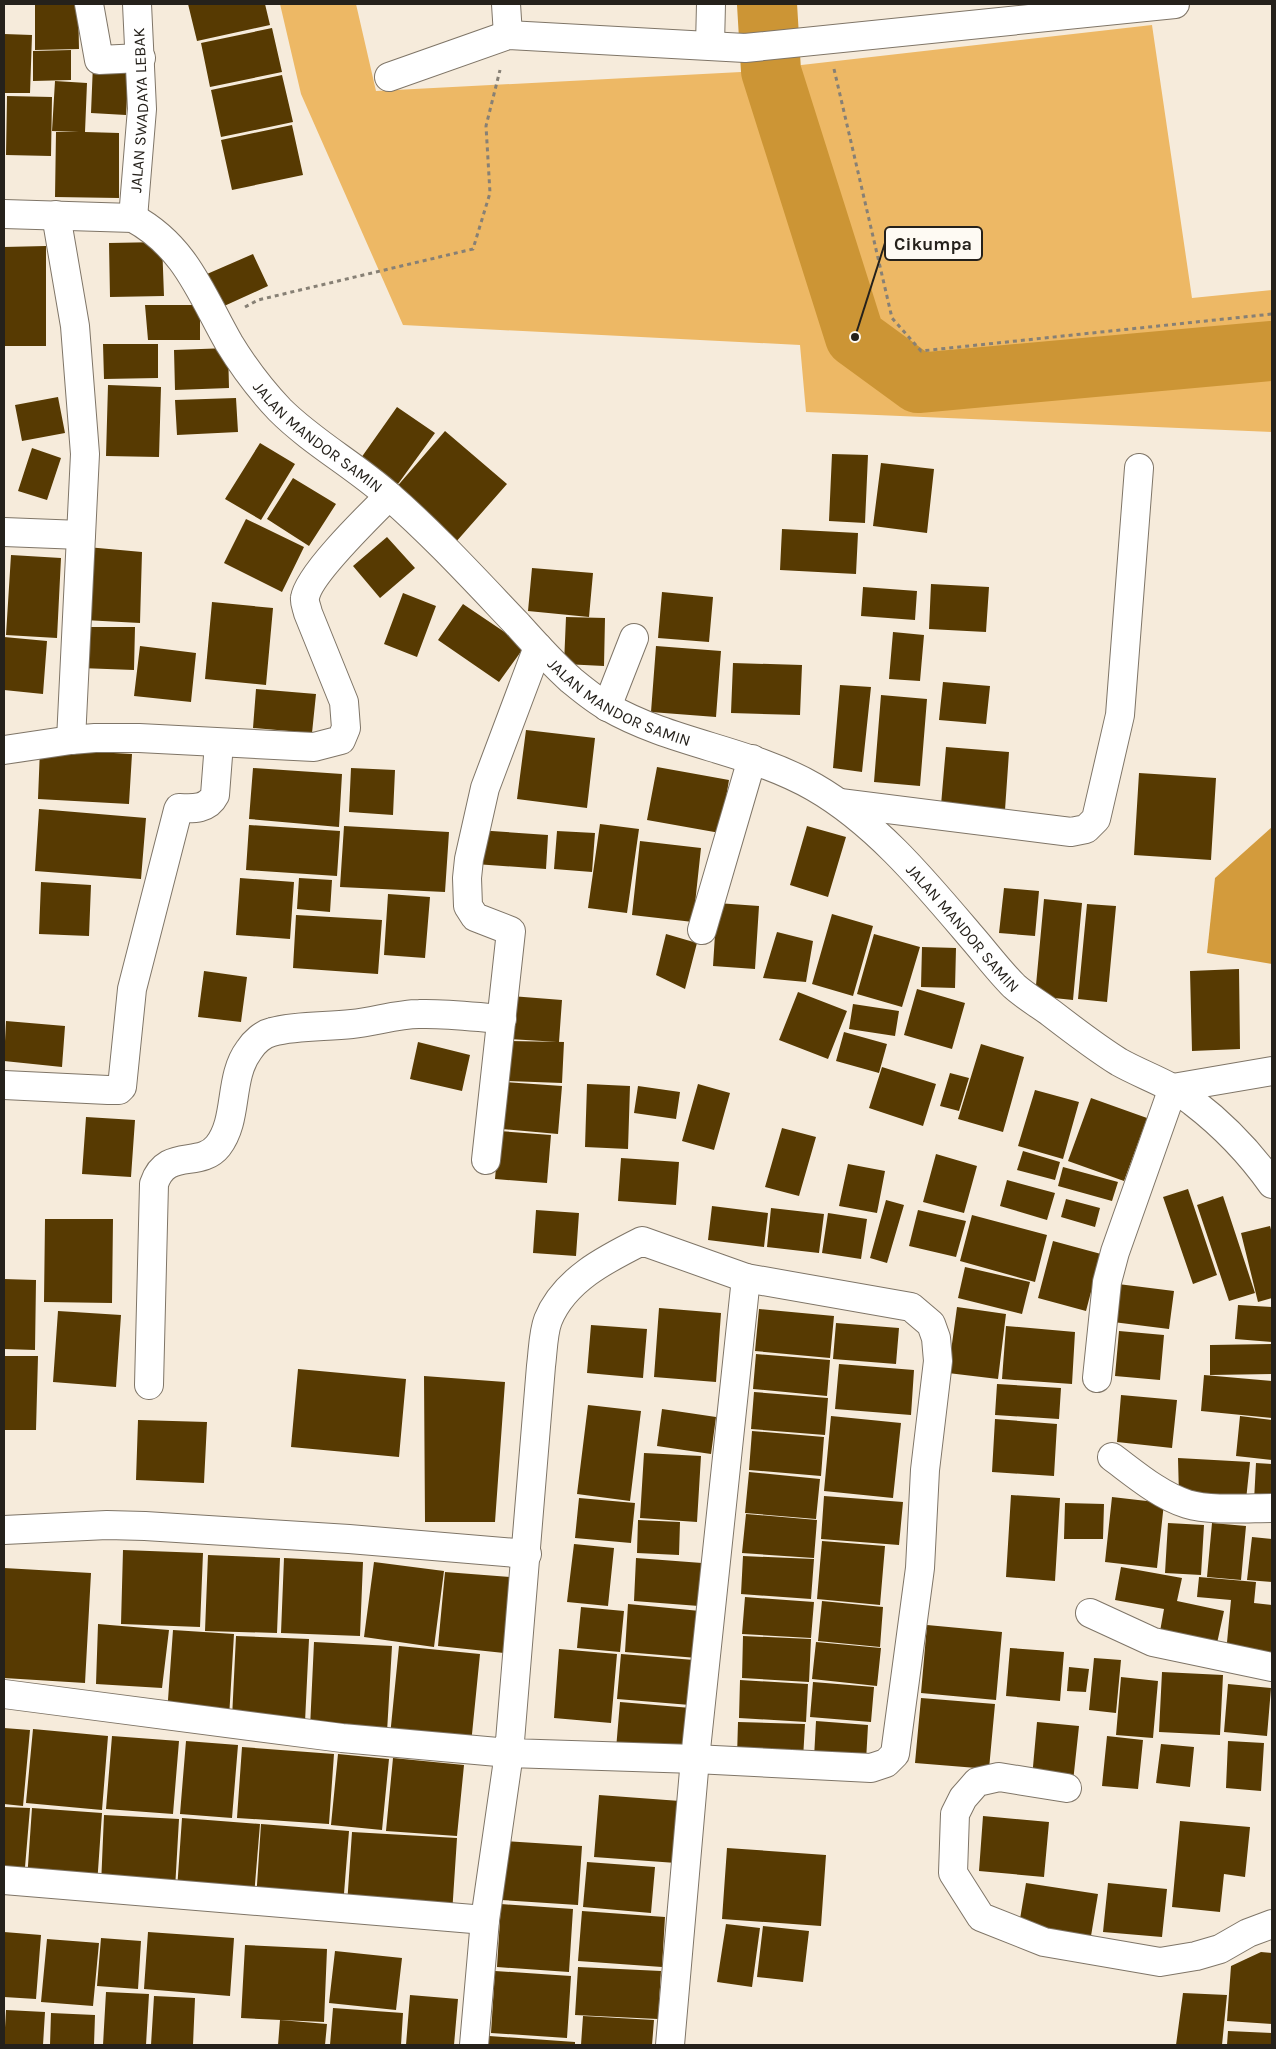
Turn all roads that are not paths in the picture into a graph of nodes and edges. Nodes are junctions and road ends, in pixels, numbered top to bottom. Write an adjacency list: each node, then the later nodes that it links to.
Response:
1 (89, 4): 9 (street)
2 (137, 4): 9 (street, JALAN SWADAYA LEBAK)
3 (506, 4): 7 (street)
4 (711, 4): 8 (street)
5 (1175, 4): 6 (street)
6 (1138, 5): 8 (street)
7 (508, 35): 8 (street); 10 (street)
8 (710, 45)
9 (141, 58): 13 (street, JALAN SWADAYA LEBAK)
10 (389, 76)
11 (4, 214): 12 (street)
12 (56, 215): 13 (street); 17 (street)
13 (133, 218): 15 (street, JALAN MANDOR SAMIN)
14 (1138, 468): 25 (street)
15 (389, 496): 19 (street, JALAN MANDOR SAMIN); 22 (street)
16 (4, 532): 17 (street)
17 (81, 536): 21 (street)
18 (634, 638): 20 (street)
19 (538, 647): 20 (street, JALAN MANDOR SAMIN); 27 (street)
20 (607, 707): 24 (street, JALAN MANDOR SAMIN)
21 (71, 740): 22 (street); 23 (street)
22 (219, 743): 29 (street)
23 (4, 750)
24 (752, 759): 25 (street, JALAN MANDOR SAMIN); 26 (street)
25 (839, 803): 30 (street, JALAN MANDOR SAMIN)
26 (702, 930)
27 (502, 1019): 31 (street); 35 (street)
28 (1272, 1071): 30 (street)
29 (4, 1085)
30 (1173, 1088): 32 (street, JALAN MANDOR SAMIN); 34 (street)
31 (486, 1160)
32 (1272, 1184)
33 (746, 1278): 39 (street); 44 (street); 44 (street)
34 (1097, 1378)
35 (149, 1386)
36 (1112, 1457): 37 (street)
37 (1272, 1508)
38 (4, 1530): 39 (street)
39 (527, 1554): 43 (street)
40 (1090, 1613): 41 (street)
41 (1272, 1667)
42 (4, 1694): 43 (street)
43 (509, 1753): 44 (street); 47 (street)
44 (695, 1759): 50 (street)
45 (1067, 1788): 48 (street)
46 (4, 1880): 47 (street)
47 (485, 1920): 49 (street)
48 (1272, 1924)
49 (474, 2045)
50 (670, 2045)

